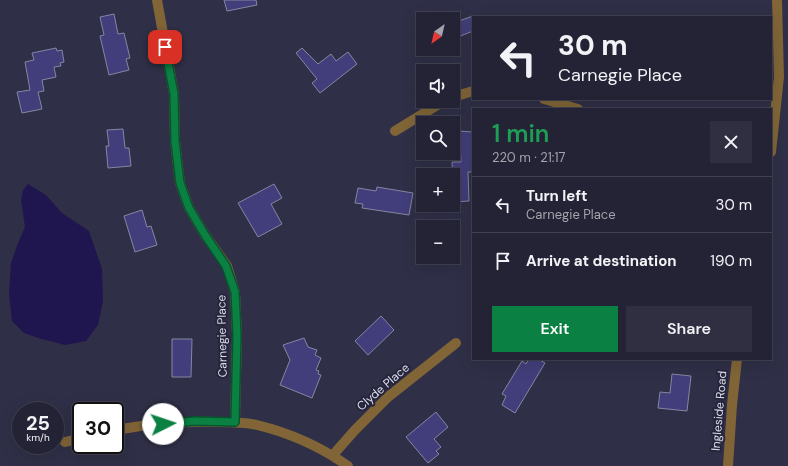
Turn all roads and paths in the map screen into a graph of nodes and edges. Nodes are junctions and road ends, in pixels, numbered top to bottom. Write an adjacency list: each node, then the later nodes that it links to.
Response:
1 (157, 0): 12 (street, Carnegie Place)
2 (777, 0): 9 (street)
3 (472, 91): 4 (street)
4 (460, 95)
5 (547, 100): 7 (street)
6 (433, 108): 8 (street)
7 (575, 108)
8 (396, 131)
9 (772, 139)
10 (456, 343): 16 (street, Clyde Place)
11 (737, 360): 18 (street, Ingleside Road)
12 (235, 422): 13 (street); 16 (street)
13 (124, 429)
14 (72, 440): 15 (street)
15 (65, 442)
16 (333, 456): 17 (street)
17 (348, 466)
18 (728, 466)

